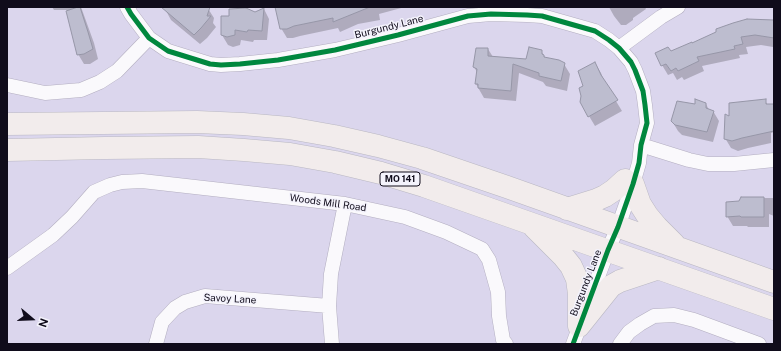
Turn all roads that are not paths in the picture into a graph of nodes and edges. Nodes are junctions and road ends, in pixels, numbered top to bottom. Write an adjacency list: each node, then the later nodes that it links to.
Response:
1 (127, 7): 3 (street, Burgundy Lane)
2 (678, 7): 4 (street)
3 (149, 38): 4 (street, Burgundy Lane); 5 (street)
4 (619, 48): 7 (street, Burgundy Lane)
5 (7, 85)
6 (7, 124): 12 (highway, MO 141)
7 (641, 145): 9 (street); 10 (street, Burgundy Lane)
8 (7, 150): 13 (highway, MO 141)
9 (774, 160)
10 (629, 182): 12 (highway); 14 (street, Burgundy Lane); 15 (highway)
11 (345, 204): 17 (street, Woods Mill Road); 20 (street); 25 (street, Woods Mill Road)
12 (567, 209): 14 (highway, MO 141)
13 (529, 222): 16 (highway, MO 141); 22 (highway)
14 (614, 225): 15 (highway, MO 141); 16 (street, Burgundy Lane)
15 (678, 248): 19 (highway, MO 141)
16 (608, 250): 18 (highway, MO 141); 22 (street, Burgundy Lane)
17 (7, 268)
18 (659, 268): 21 (highway, MO 141); 22 (highway)
19 (774, 282)
20 (329, 306): 23 (street, Savoy Lane); 24 (street)
21 (774, 309)
22 (576, 335)
23 (156, 344)
24 (332, 344)
25 (506, 344)
26 (620, 344): 27 (street)
27 (759, 344)

